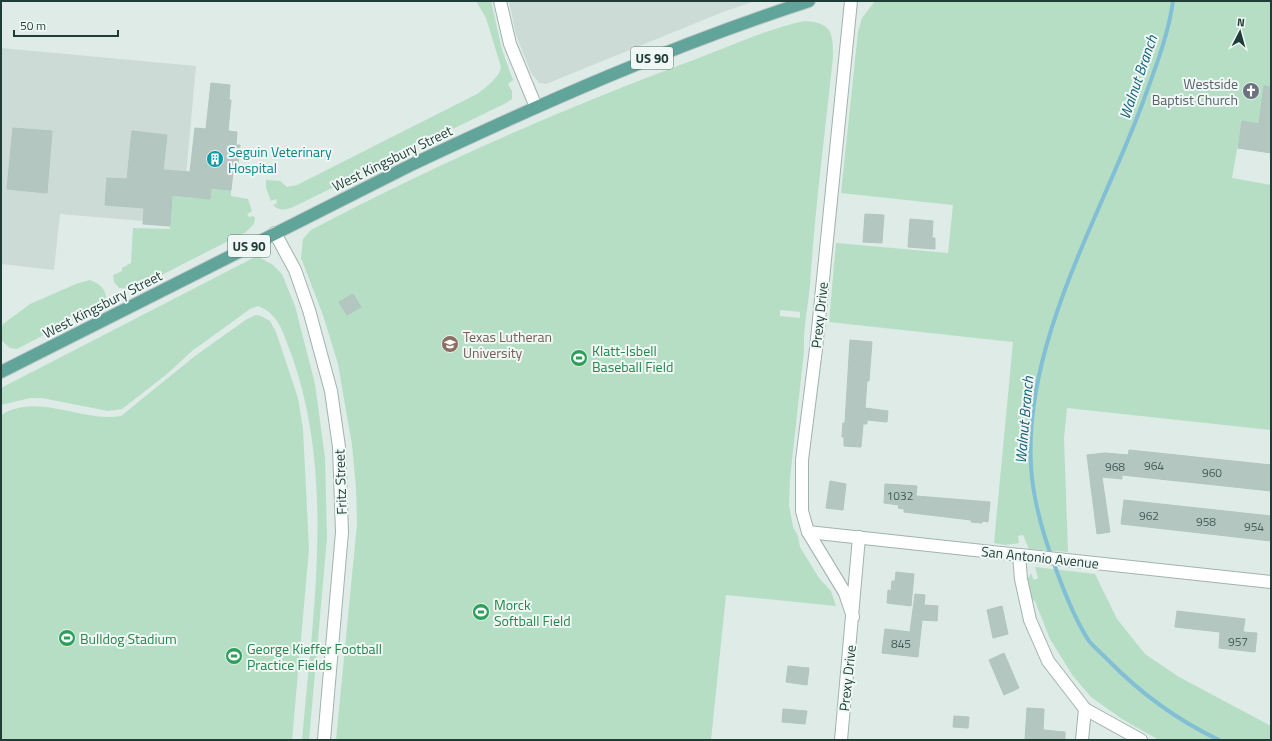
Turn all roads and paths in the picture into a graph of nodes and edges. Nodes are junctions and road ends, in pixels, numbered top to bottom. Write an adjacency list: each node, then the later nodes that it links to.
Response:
1 (500, 1): 4 (street)
2 (809, 1): 4 (main road, West Kingsbury Street / US 90)
3 (851, 1): 7 (street, Prexy Drive)
4 (536, 107): 5 (main road, West Kingsbury Street / US 90)
5 (275, 233): 6 (main road, West Kingsbury Street / US 90); 13 (street, Fritz Street)
6 (1, 372)
7 (808, 532): 8 (street, San Antonio Avenue); 11 (street, Prexy Drive)
8 (859, 537): 9 (street, San Antonio Avenue); 11 (street, Prexy Drive)
9 (1019, 555): 10 (street, San Antonio Avenue); 12 (street)
10 (1271, 582)
11 (853, 617): 14 (street, Prexy Drive)
12 (1085, 709): 15 (street); 16 (street)
13 (324, 740)
14 (841, 740)
15 (1082, 740)
16 (1141, 740)

